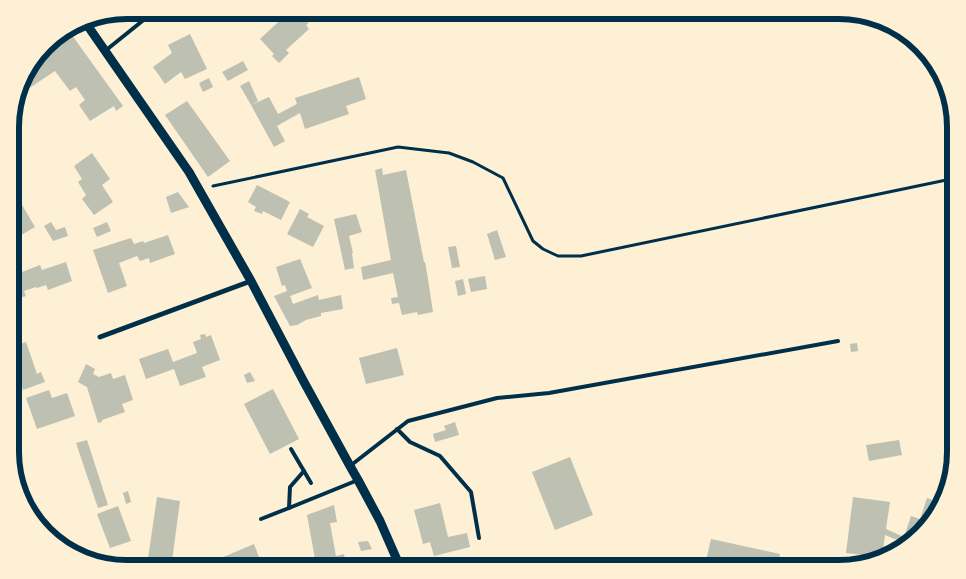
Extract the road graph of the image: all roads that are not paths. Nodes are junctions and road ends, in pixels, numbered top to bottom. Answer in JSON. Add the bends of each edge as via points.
{"nodes":[{"id":1,"x":145,"y":19,"type":"edge"},
{"id":2,"x":88,"y":26,"type":"edge"},
{"id":3,"x":105,"y":51,"type":"junction"},
{"id":4,"x":252,"y":281,"type":"junction"},
{"id":5,"x":100,"y":337,"type":"dead end"},
{"id":6,"x":838,"y":342,"type":"dead end"},
{"id":7,"x":398,"y":429,"type":"junction"},
{"id":8,"x":291,"y":449,"type":"dead end"},
{"id":9,"x":350,"y":466,"type":"junction"},
{"id":10,"x":304,"y":471,"type":"junction"},
{"id":11,"x":358,"y":480,"type":"junction"},
{"id":12,"x":311,"y":483,"type":"dead end"},
{"id":13,"x":289,"y":508,"type":"junction"},
{"id":14,"x":261,"y":519,"type":"dead end"},
{"id":15,"x":479,"y":538,"type":"dead end"},
{"id":16,"x":397,"y":560,"type":"edge"}],
"edges":[{"from":1,"to":3,"type":"lane"},
{"from":2,"to":3,"type":"street"},
{"from":3,"to":4,"type":"street","via":[[189,172]]},
{"from":4,"to":5,"type":"street"},
{"from":4,"to":9,"type":"street"},
{"from":6,"to":7,"type":"lane","via":[[549,393],[497,398],[408,421]]},
{"from":7,"to":9,"type":"lane"},
{"from":7,"to":15,"type":"lane","via":[[410,442],[440,456],[471,492]]},
{"from":8,"to":10,"type":"lane"},
{"from":9,"to":11,"type":"street"},
{"from":10,"to":12,"type":"lane"},
{"from":10,"to":13,"type":"lane","via":[[290,486]]},
{"from":11,"to":13,"type":"lane"},
{"from":11,"to":16,"type":"street"},
{"from":13,"to":14,"type":"lane"}]}
